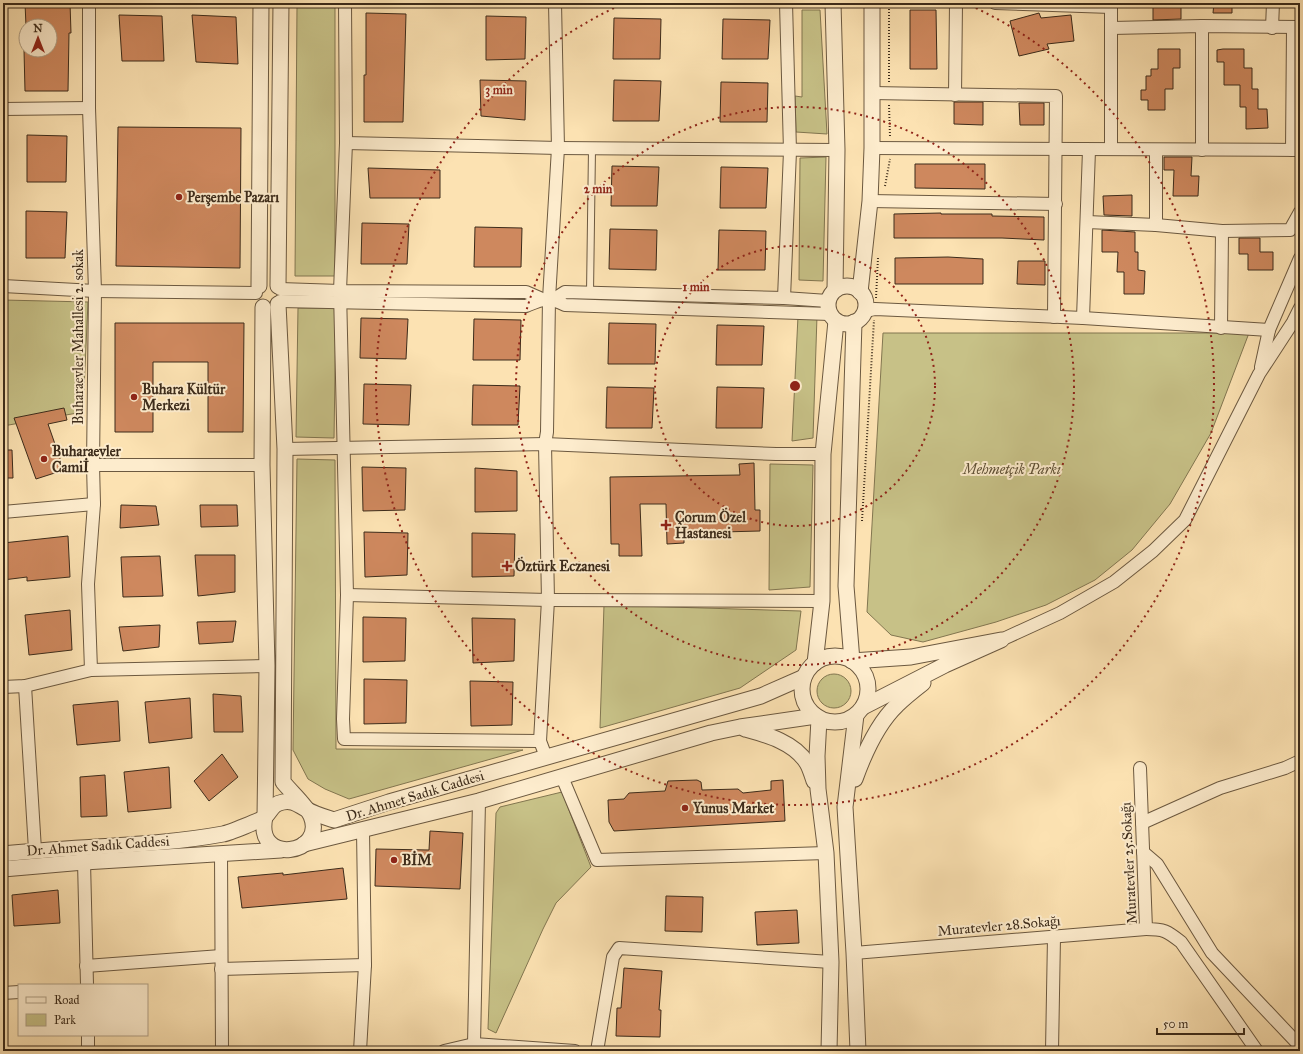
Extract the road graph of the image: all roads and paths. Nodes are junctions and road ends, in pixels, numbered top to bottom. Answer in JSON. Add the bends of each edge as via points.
{"nodes":[{"id":1,"x":89,"y":3,"type":"edge"},
{"id":2,"x":261,"y":3,"type":"edge"},
{"id":3,"x":281,"y":3,"type":"edge"},
{"id":4,"x":345,"y":3,"type":"edge"},
{"id":5,"x":555,"y":3,"type":"edge"},
{"id":6,"x":786,"y":3,"type":"edge"},
{"id":7,"x":833,"y":3,"type":"edge"},
{"id":8,"x":872,"y":3,"type":"edge"},
{"id":9,"x":956,"y":3,"type":"edge"},
{"id":10,"x":995,"y":3,"type":"edge"},
{"id":11,"x":1273,"y":3,"type":"edge"},
{"id":12,"x":1055,"y":4,"type":"edge"},
{"id":13,"x":1111,"y":5,"type":"edge"},
{"id":14,"x":1202,"y":26,"type":"junction"},
{"id":15,"x":1112,"y":28,"type":"junction"},
{"id":16,"x":1272,"y":28,"type":"junction"},
{"id":17,"x":1296,"y":28,"type":"edge"},
{"id":18,"x":872,"y":93,"type":"junction"},
{"id":19,"x":955,"y":95,"type":"junction"},
{"id":20,"x":89,"y":108,"type":"junction"},
{"id":21,"x":3,"y":109,"type":"edge"},
{"id":22,"x":346,"y":143,"type":"junction"},
{"id":23,"x":558,"y":148,"type":"junction"},
{"id":24,"x":872,"y":148,"type":"junction"},
{"id":25,"x":592,"y":149,"type":"junction"},
{"id":26,"x":837,"y":150,"type":"junction"},
{"id":27,"x":1055,"y":150,"type":"junction"},
{"id":28,"x":1089,"y":150,"type":"junction"},
{"id":29,"x":1111,"y":150,"type":"junction"},
{"id":30,"x":1156,"y":150,"type":"junction"},
{"id":31,"x":1202,"y":150,"type":"junction"},
{"id":32,"x":1296,"y":150,"type":"edge"},
{"id":33,"x":790,"y":151,"type":"junction"},
{"id":34,"x":870,"y":201,"type":"junction"},
{"id":35,"x":1056,"y":204,"type":"junction"},
{"id":36,"x":1300,"y":212,"type":"edge"},
{"id":37,"x":1087,"y":222,"type":"junction"},
{"id":38,"x":1156,"y":225,"type":"junction"},
{"id":39,"x":1222,"y":231,"type":"junction"},
{"id":40,"x":1300,"y":258,"type":"edge"},
{"id":41,"x":3,"y":286,"type":"edge"},
{"id":42,"x":258,"y":289,"type":"junction"},
{"id":43,"x":95,"y":291,"type":"junction"},
{"id":44,"x":860,"y":292,"type":"junction"},
{"id":45,"x":590,"y":293,"type":"junction"},
{"id":46,"x":279,"y":295,"type":"junction"},
{"id":47,"x":340,"y":296,"type":"junction"},
{"id":48,"x":784,"y":298,"type":"junction"},
{"id":49,"x":548,"y":299,"type":"junction"},
{"id":50,"x":832,"y":306,"type":"junction"},
{"id":51,"x":263,"y":307,"type":"junction"},
{"id":52,"x":1300,"y":308,"type":"edge"},
{"id":53,"x":865,"y":311,"type":"junction"},
{"id":54,"x":1054,"y":317,"type":"junction"},
{"id":55,"x":1083,"y":318,"type":"junction"},
{"id":56,"x":854,"y":322,"type":"junction"},
{"id":57,"x":1297,"y":324,"type":"edge"},
{"id":58,"x":1221,"y":328,"type":"junction"},
{"id":59,"x":1269,"y":330,"type":"junction"},
{"id":60,"x":1259,"y":374,"type":"junction"},
{"id":61,"x":545,"y":444,"type":"junction"},
{"id":62,"x":344,"y":448,"type":"junction"},
{"id":63,"x":285,"y":449,"type":"junction"},
{"id":64,"x":823,"y":454,"type":"junction"},
{"id":65,"x":93,"y":465,"type":"junction"},
{"id":66,"x":262,"y":465,"type":"junction"},
{"id":67,"x":94,"y":504,"type":"junction"},
{"id":68,"x":3,"y":512,"type":"edge"},
{"id":69,"x":347,"y":595,"type":"junction"},
{"id":70,"x":548,"y":600,"type":"junction"},
{"id":71,"x":822,"y":601,"type":"junction"},
{"id":72,"x":1001,"y":640,"type":"junction"},
{"id":73,"x":852,"y":661,"type":"junction"},
{"id":74,"x":815,"y":663,"type":"junction"},
{"id":75,"x":945,"y":665,"type":"junction"},
{"id":76,"x":267,"y":666,"type":"junction"},
{"id":77,"x":90,"y":670,"type":"junction"},
{"id":78,"x":804,"y":677,"type":"junction"},
{"id":79,"x":25,"y":686,"type":"junction"},
{"id":80,"x":3,"y":687,"type":"edge"},
{"id":81,"x":860,"y":711,"type":"junction"},
{"id":82,"x":818,"y":718,"type":"junction"},
{"id":83,"x":740,"y":727,"type":"junction"},
{"id":84,"x":540,"y":741,"type":"junction"},
{"id":85,"x":546,"y":757,"type":"junction"},
{"id":86,"x":1300,"y":762,"type":"edge"},
{"id":87,"x":1140,"y":768,"type":"dead end"},
{"id":88,"x":562,"y":777,"type":"junction"},
{"id":89,"x":818,"y":789,"type":"junction"},
{"id":90,"x":478,"y":801,"type":"junction"},
{"id":91,"x":845,"y":807,"type":"junction"},
{"id":92,"x":306,"y":809,"type":"junction"},
{"id":93,"x":265,"y":817,"type":"junction"},
{"id":94,"x":1142,"y":823,"type":"junction"},
{"id":95,"x":363,"y":831,"type":"junction"},
{"id":96,"x":304,"y":844,"type":"junction"},
{"id":97,"x":36,"y":850,"type":"junction"},
{"id":98,"x":282,"y":850,"type":"junction"},
{"id":99,"x":1143,"y":852,"type":"junction"},
{"id":100,"x":826,"y":853,"type":"junction"},
{"id":101,"x":3,"y":854,"type":"edge"},
{"id":102,"x":221,"y":854,"type":"junction"},
{"id":103,"x":84,"y":862,"type":"junction"},
{"id":104,"x":3,"y":869,"type":"edge"},
{"id":105,"x":1146,"y":929,"type":"junction"},
{"id":106,"x":1054,"y":937,"type":"junction"},
{"id":107,"x":854,"y":953,"type":"junction"},
{"id":108,"x":221,"y":956,"type":"junction"},
{"id":109,"x":831,"y":962,"type":"junction"},
{"id":110,"x":365,"y":965,"type":"junction"},
{"id":111,"x":86,"y":966,"type":"junction"},
{"id":112,"x":221,"y":969,"type":"junction"},
{"id":113,"x":87,"y":984,"type":"edge"},
{"id":114,"x":18,"y":992,"type":"edge"},
{"id":115,"x":3,"y":993,"type":"edge"},
{"id":116,"x":88,"y":1036,"type":"edge"},
{"id":117,"x":474,"y":1044,"type":"junction"},
{"id":118,"x":1300,"y":1046,"type":"edge"},
{"id":119,"x":88,"y":1051,"type":"edge"},
{"id":120,"x":222,"y":1051,"type":"edge"},
{"id":121,"x":360,"y":1051,"type":"edge"},
{"id":122,"x":444,"y":1051,"type":"edge"},
{"id":123,"x":575,"y":1051,"type":"edge"},
{"id":124,"x":597,"y":1051,"type":"edge"},
{"id":125,"x":829,"y":1051,"type":"edge"},
{"id":126,"x":858,"y":1051,"type":"edge"},
{"id":127,"x":1052,"y":1051,"type":"edge"},
{"id":128,"x":1257,"y":1051,"type":"edge"}],
"edges":[{"from":1,"to":20,"type":"street","name":"Buharaevler Mahallesi 2. sokak"},
{"from":2,"to":42,"type":"street"},
{"from":3,"to":46,"type":"street"},
{"from":4,"to":22,"type":"street"},
{"from":5,"to":23,"type":"street"},
{"from":6,"to":33,"type":"street"},
{"from":7,"to":26,"type":"street"},
{"from":8,"to":18,"type":"street"},
{"from":9,"to":19,"type":"street"},
{"from":10,"to":12,"type":"street"},
{"from":11,"to":16,"type":"street"},
{"from":12,"to":13,"type":"street"},
{"from":13,"to":15,"type":"street"},
{"from":14,"to":15,"type":"street"},
{"from":14,"to":16,"type":"street"},
{"from":14,"to":31,"type":"street"},
{"from":15,"to":29,"type":"street"},
{"from":16,"to":17,"type":"street"},
{"from":17,"to":32,"type":"street"},
{"from":18,"to":19,"type":"street"},
{"from":18,"to":24,"type":"street"},
{"from":19,"to":27,"type":"street","via":[[1056,96]]},
{"from":20,"to":21,"type":"street"},
{"from":20,"to":43,"type":"street","name":"Buharaevler Mahallesi 2. sokak"},
{"from":22,"to":23,"type":"street"},
{"from":22,"to":47,"type":"street"},
{"from":23,"to":25,"type":"street"},
{"from":23,"to":49,"type":"street"},
{"from":24,"to":27,"type":"street"},
{"from":24,"to":34,"type":"street"},
{"from":25,"to":33,"type":"street"},
{"from":25,"to":45,"type":"lane"},
{"from":26,"to":33,"type":"street"},
{"from":26,"to":50,"type":"street"},
{"from":27,"to":28,"type":"street"},
{"from":27,"to":35,"type":"street"},
{"from":28,"to":29,"type":"street"},
{"from":28,"to":37,"type":"street"},
{"from":29,"to":30,"type":"street"},
{"from":30,"to":31,"type":"street"},
{"from":30,"to":38,"type":"street"},
{"from":31,"to":32,"type":"street"},
{"from":33,"to":48,"type":"street"},
{"from":34,"to":35,"type":"street"},
{"from":34,"to":44,"type":"street"},
{"from":35,"to":54,"type":"street"},
{"from":36,"to":39,"type":"street","via":[[1290,230]]},
{"from":37,"to":38,"type":"street"},
{"from":37,"to":55,"type":"street"},
{"from":38,"to":39,"type":"street"},
{"from":39,"to":58,"type":"street"},
{"from":40,"to":59,"type":"street"},
{"from":41,"to":43,"type":"street"},
{"from":42,"to":43,"type":"street"},
{"from":42,"to":46,"type":"street","via":[[271,282]]},
{"from":42,"to":51,"type":"street","via":[[257,301]]},
{"from":43,"to":65,"type":"street","name":"Buharaevler Mahallesi 2. sokak"},
{"from":44,"to":50,"type":"street","via":[[848,286]]},
{"from":44,"to":53,"type":"street","via":[[865,301]]},
{"from":45,"to":48,"type":"street"},
{"from":45,"to":49,"type":"street","via":[[565,292]]},
{"from":46,"to":47,"type":"street"},
{"from":46,"to":51,"type":"street","via":[[271,308]]},
{"from":46,"to":63,"type":"street"},
{"from":47,"to":49,"type":"street","via":[[526,306]]},
{"from":47,"to":62,"type":"street"},
{"from":48,"to":50,"type":"street"},
{"from":49,"to":50,"type":"street","via":[[565,305]]},
{"from":49,"to":61,"type":"street"},
{"from":50,"to":56,"type":"street","via":[[845,324]]},
{"from":50,"to":64,"type":"street"},
{"from":51,"to":66,"type":"street"},
{"from":52,"to":57,"type":"street"},
{"from":53,"to":54,"type":"street"},
{"from":53,"to":56,"type":"street","via":[[861,318]]},
{"from":54,"to":55,"type":"street"},
{"from":55,"to":58,"type":"street"},
{"from":56,"to":73,"type":"street","via":[[846,586]]},
{"from":57,"to":60,"type":"street"},
{"from":58,"to":59,"type":"street"},
{"from":59,"to":60,"type":"street"},
{"from":60,"to":72,"type":"street","via":[[1184,520],[1153,551],[1114,582],[1060,614]]},
{"from":61,"to":62,"type":"street"},
{"from":61,"to":64,"type":"street"},
{"from":61,"to":70,"type":"street"},
{"from":62,"to":63,"type":"street"},
{"from":62,"to":69,"type":"street"},
{"from":63,"to":92,"type":"street","via":[[283,782]]},
{"from":64,"to":71,"type":"street"},
{"from":65,"to":66,"type":"street"},
{"from":65,"to":67,"type":"street","name":"Buharaevler Mahallesi 2. sokak"},
{"from":66,"to":76,"type":"street"},
{"from":67,"to":68,"type":"street"},
{"from":67,"to":77,"type":"street","name":"Buharaevler Mahallesi 2. sokak","via":[[88,584]]},
{"from":69,"to":70,"type":"street"},
{"from":69,"to":84,"type":"street","via":[[344,739]]},
{"from":70,"to":71,"type":"street"},
{"from":70,"to":84,"type":"street"},
{"from":71,"to":74,"type":"street"},
{"from":72,"to":73,"type":"street","via":[[911,658]]},
{"from":72,"to":75,"type":"street"},
{"from":73,"to":74,"type":"street","via":[[833,656]]},
{"from":73,"to":81,"type":"street","via":[[864,674],[867,682],[867,695]]},
{"from":74,"to":78,"type":"street"},
{"from":75,"to":81,"type":"street"},
{"from":75,"to":91,"type":"street","via":[[896,706],[880,727],[862,759]]},
{"from":76,"to":77,"type":"street"},
{"from":76,"to":93,"type":"street"},
{"from":77,"to":79,"type":"street"},
{"from":78,"to":82,"type":"street","via":[[802,694],[805,703]]},
{"from":78,"to":85,"type":"street","name":"Dr. Ahmet Sadık Caddesi","via":[[761,696]]},
{"from":79,"to":80,"type":"street"},
{"from":79,"to":97,"type":"street"},
{"from":81,"to":82,"type":"street","via":[[842,722],[827,722]]},
{"from":81,"to":91,"type":"street"},
{"from":82,"to":83,"type":"street"},
{"from":82,"to":89,"type":"street"},
{"from":83,"to":88,"type":"street","via":[[711,733]]},
{"from":83,"to":89,"type":"street","via":[[783,742],[797,752],[807,763]]},
{"from":84,"to":85,"type":"street"},
{"from":85,"to":92,"type":"street","name":"Dr. Ahmet Sadık Caddesi","via":[[334,820]]},
{"from":86,"to":94,"type":"street","via":[[1220,788]]},
{"from":87,"to":94,"type":"street","name":"Muratevler 25.Sokağı"},
{"from":88,"to":90,"type":"street"},
{"from":88,"to":100,"type":"street","via":[[597,860]]},
{"from":89,"to":100,"type":"street"},
{"from":90,"to":95,"type":"street"},
{"from":90,"to":117,"type":"street"},
{"from":91,"to":107,"type":"street"},
{"from":92,"to":93,"type":"street","name":"Dr. Ahmet Sadık Caddesi","via":[[300,804],[284,802],[276,804]]},
{"from":92,"to":96,"type":"street","via":[[310,815],[312,831]]},
{"from":93,"to":97,"type":"street","name":"Dr. Ahmet Sadık Caddesi","via":[[226,834],[182,841]]},
{"from":93,"to":98,"type":"street","via":[[263,825],[268,841]]},
{"from":94,"to":99,"type":"street","name":"Muratevler 25.Sokağı"},
{"from":95,"to":96,"type":"street"},
{"from":95,"to":110,"type":"street"},
{"from":96,"to":98,"type":"street","via":[[298,849]]},
{"from":97,"to":101,"type":"street","name":"Dr. Ahmet Sadık Caddesi"},
{"from":98,"to":102,"type":"street","name":"Dr. Ahmet Sadık Caddesi"},
{"from":99,"to":105,"type":"street","name":"Muratevler 25.Sokağı"},
{"from":99,"to":118,"type":"street","via":[[1157,864],[1212,953]]},
{"from":100,"to":109,"type":"street"},
{"from":102,"to":103,"type":"street","name":"Dr. Ahmet Sadık Caddesi"},
{"from":102,"to":108,"type":"street"},
{"from":103,"to":104,"type":"street","name":"Dr. Ahmet Sadık Caddesi"},
{"from":103,"to":111,"type":"street"},
{"from":105,"to":106,"type":"street","name":"Muratevler 28.Sokağı"},
{"from":105,"to":128,"type":"street","name":"Muratevler 25.Sokağı","via":[[1168,931],[1181,942]]},
{"from":106,"to":107,"type":"street","name":"Muratevler 28.Sokağı"},
{"from":106,"to":127,"type":"street"},
{"from":107,"to":126,"type":"street"},
{"from":108,"to":111,"type":"street"},
{"from":108,"to":112,"type":"street"},
{"from":109,"to":124,"type":"street","via":[[619,948],[613,957]]},
{"from":109,"to":125,"type":"street"},
{"from":110,"to":112,"type":"street"},
{"from":110,"to":121,"type":"street"},
{"from":111,"to":113,"type":"street"},
{"from":112,"to":120,"type":"street"},
{"from":114,"to":115,"type":"street"},
{"from":116,"to":119,"type":"street"},
{"from":117,"to":122,"type":"street"},
{"from":117,"to":123,"type":"street"}]}
